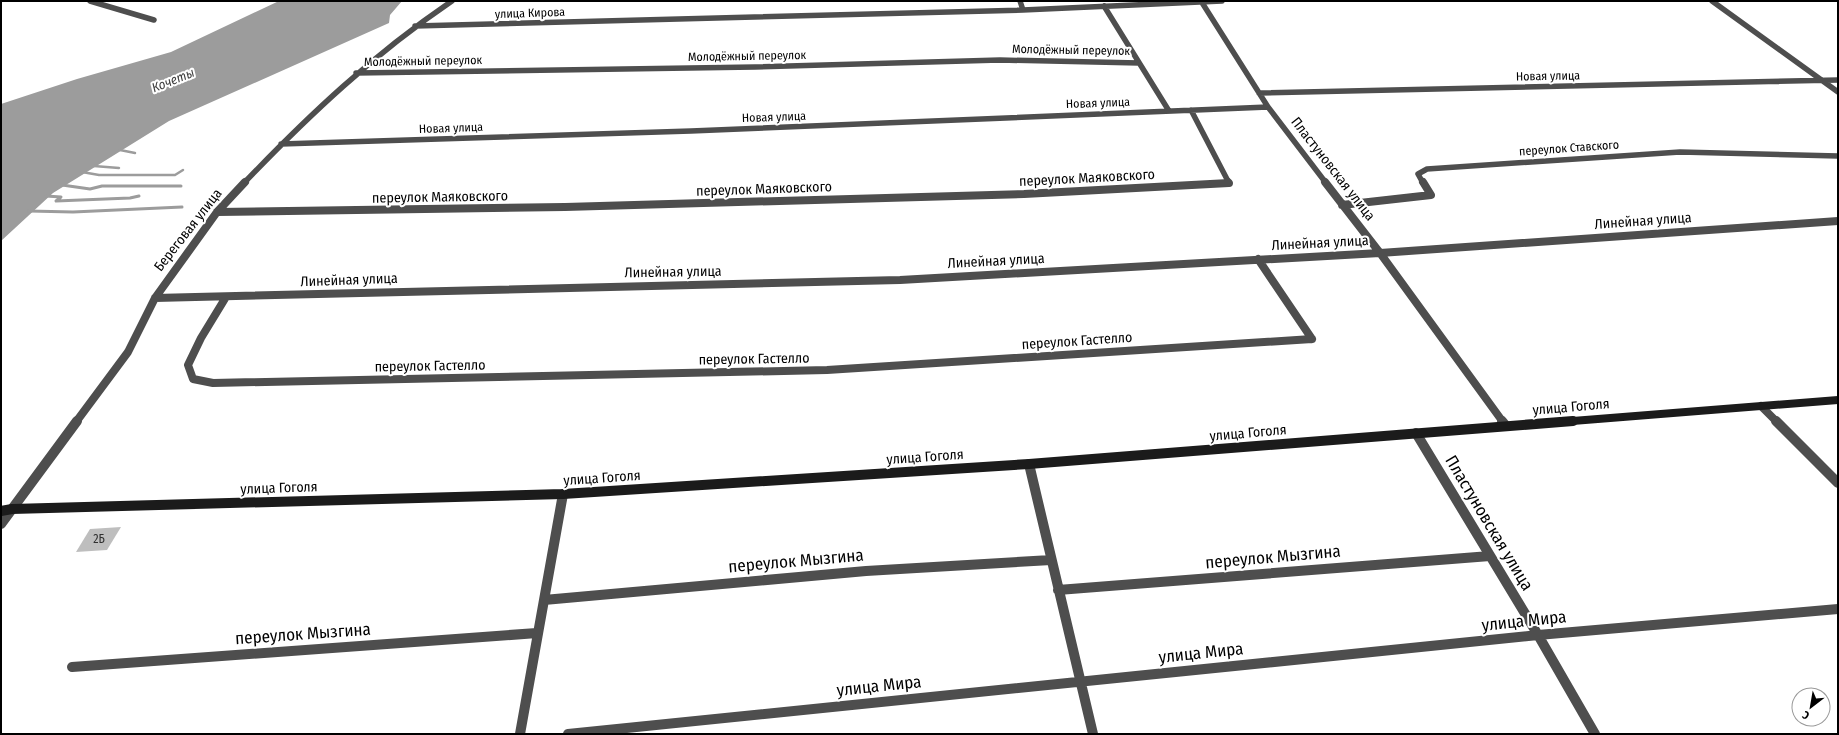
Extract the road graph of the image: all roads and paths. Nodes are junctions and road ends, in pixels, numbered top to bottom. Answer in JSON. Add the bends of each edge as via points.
{"nodes":[{"id":1,"x":90,"y":1,"type":"edge"},
{"id":2,"x":452,"y":1,"type":"edge"},
{"id":3,"x":1020,"y":1,"type":"edge"},
{"id":4,"x":1201,"y":1,"type":"edge"},
{"id":5,"x":1222,"y":1,"type":"edge"},
{"id":6,"x":1712,"y":1,"type":"edge"},
{"id":7,"x":1104,"y":6,"type":"junction"},
{"id":8,"x":1023,"y":10,"type":"junction"},
{"id":9,"x":154,"y":20,"type":"dead end"},
{"id":10,"x":415,"y":26,"type":"junction"},
{"id":11,"x":1139,"y":63,"type":"junction"},
{"id":12,"x":356,"y":73,"type":"junction"},
{"id":13,"x":1838,"y":80,"type":"edge"},
{"id":14,"x":1823,"y":81,"type":"junction"},
{"id":15,"x":1838,"y":92,"type":"edge"},
{"id":16,"x":1259,"y":93,"type":"junction"},
{"id":17,"x":1268,"y":107,"type":"junction"},
{"id":18,"x":1191,"y":110,"type":"junction"},
{"id":19,"x":1169,"y":111,"type":"junction"},
{"id":20,"x":281,"y":144,"type":"junction"},
{"id":21,"x":1838,"y":156,"type":"edge"},
{"id":22,"x":1342,"y":205,"type":"junction"},
{"id":23,"x":217,"y":212,"type":"junction"},
{"id":24,"x":1838,"y":221,"type":"edge"},
{"id":25,"x":1380,"y":253,"type":"junction"},
{"id":26,"x":1258,"y":259,"type":"junction"},
{"id":27,"x":226,"y":297,"type":"junction"},
{"id":28,"x":155,"y":298,"type":"junction"},
{"id":29,"x":1838,"y":400,"type":"edge"},
{"id":30,"x":1761,"y":406,"type":"junction"},
{"id":31,"x":1506,"y":426,"type":"junction"},
{"id":32,"x":1416,"y":433,"type":"junction"},
{"id":33,"x":1029,"y":464,"type":"junction"},
{"id":34,"x":1838,"y":483,"type":"edge"},
{"id":35,"x":563,"y":494,"type":"junction"},
{"id":36,"x":12,"y":509,"type":"junction"},
{"id":37,"x":1,"y":511,"type":"edge"},
{"id":38,"x":1,"y":524,"type":"edge"},
{"id":39,"x":1490,"y":556,"type":"junction"},
{"id":40,"x":1051,"y":560,"type":"junction"},
{"id":41,"x":1058,"y":590,"type":"junction"},
{"id":42,"x":544,"y":600,"type":"junction"},
{"id":43,"x":1838,"y":609,"type":"edge"},
{"id":44,"x":537,"y":632,"type":"junction"},
{"id":45,"x":1538,"y":635,"type":"junction"},
{"id":46,"x":72,"y":667,"type":"dead end"},
{"id":47,"x":1079,"y":682,"type":"junction"},
{"id":48,"x":520,"y":734,"type":"edge"},
{"id":49,"x":568,"y":734,"type":"edge"},
{"id":50,"x":1093,"y":734,"type":"edge"},
{"id":51,"x":1595,"y":734,"type":"edge"}],
"edges":[{"from":1,"to":9,"type":"street"},
{"from":2,"to":10,"type":"street","name":"Береговая улица"},
{"from":3,"to":8,"type":"street"},
{"from":4,"to":5,"type":"street","name":"улица Кирова"},
{"from":4,"to":7,"type":"street","name":"улица Кирова"},
{"from":4,"to":16,"type":"street","name":"Пластуновская улица"},
{"from":6,"to":14,"type":"street"},
{"from":7,"to":8,"type":"street","name":"улица Кирова"},
{"from":7,"to":11,"type":"street"},
{"from":8,"to":10,"type":"street","name":"улица Кирова"},
{"from":10,"to":12,"type":"street","name":"Береговая улица"},
{"from":11,"to":12,"type":"street","name":"Молодёжный переулок","via":[[1000,60],[755,67]]},
{"from":11,"to":19,"type":"street"},
{"from":12,"to":20,"type":"street","name":"Береговая улица"},
{"from":13,"to":14,"type":"street","name":"Новая улица"},
{"from":14,"to":15,"type":"street"},
{"from":14,"to":16,"type":"street","name":"Новая улица"},
{"from":16,"to":17,"type":"street","name":"Пластуновская улица"},
{"from":17,"to":18,"type":"street","name":"Новая улица"},
{"from":17,"to":22,"type":"street","name":"Пластуновская улица"},
{"from":18,"to":19,"type":"street","name":"Новая улица"},
{"from":18,"to":23,"type":"street","name":"переулок Маяковского","via":[[1229,183],[1024,194],[565,207]]},
{"from":19,"to":20,"type":"street","name":"Новая улица","via":[[691,131]]},
{"from":20,"to":23,"type":"street","name":"Береговая улица"},
{"from":21,"to":22,"type":"street","name":"переулок Ставского","via":[[1680,152],[1426,169],[1418,174],[1431,195]]},
{"from":22,"to":25,"type":"street","name":"Пластуновская улица"},
{"from":23,"to":28,"type":"street","name":"Береговая улица"},
{"from":24,"to":25,"type":"street","name":"Линейная улица"},
{"from":25,"to":26,"type":"street","name":"Линейная улица"},
{"from":25,"to":31,"type":"street","name":"Пластуновская улица"},
{"from":26,"to":27,"type":"street","name":"Линейная улица","via":[[900,280]]},
{"from":26,"to":27,"type":"street","name":"переулок Гастелло","via":[[1312,339],[827,370],[213,383],[193,379],[188,365]]},
{"from":27,"to":28,"type":"street","name":"Линейная улица"},
{"from":28,"to":36,"type":"street","name":"Береговая улица","via":[[128,352]]},
{"from":29,"to":30,"type":"street","name":"улица Гоголя"},
{"from":30,"to":31,"type":"street","name":"улица Гоголя"},
{"from":30,"to":34,"type":"street"},
{"from":31,"to":32,"type":"street","name":"улица Гоголя"},
{"from":32,"to":33,"type":"street","name":"улица Гоголя"},
{"from":32,"to":39,"type":"street","name":"Пластуновская улица"},
{"from":33,"to":35,"type":"street","name":"улица Гоголя"},
{"from":33,"to":40,"type":"street"},
{"from":35,"to":36,"type":"street","name":"улица Гоголя"},
{"from":35,"to":42,"type":"street"},
{"from":36,"to":37,"type":"street","name":"улица Гоголя"},
{"from":36,"to":38,"type":"street","name":"Береговая улица"},
{"from":39,"to":41,"type":"street","name":"переулок Мызгина"},
{"from":39,"to":45,"type":"street","name":"Пластуновская улица"},
{"from":40,"to":41,"type":"street"},
{"from":40,"to":42,"type":"street","name":"переулок Мызгина","via":[[866,571]]},
{"from":41,"to":47,"type":"street"},
{"from":42,"to":44,"type":"street"},
{"from":43,"to":45,"type":"street","name":"улица Мира"},
{"from":44,"to":46,"type":"street","name":"переулок Мызгина"},
{"from":44,"to":48,"type":"street"},
{"from":45,"to":47,"type":"street","name":"улица Мира"},
{"from":45,"to":51,"type":"street","name":"Пластуновская улица"},
{"from":47,"to":49,"type":"street","name":"улица Мира"},
{"from":47,"to":50,"type":"street"}]}
